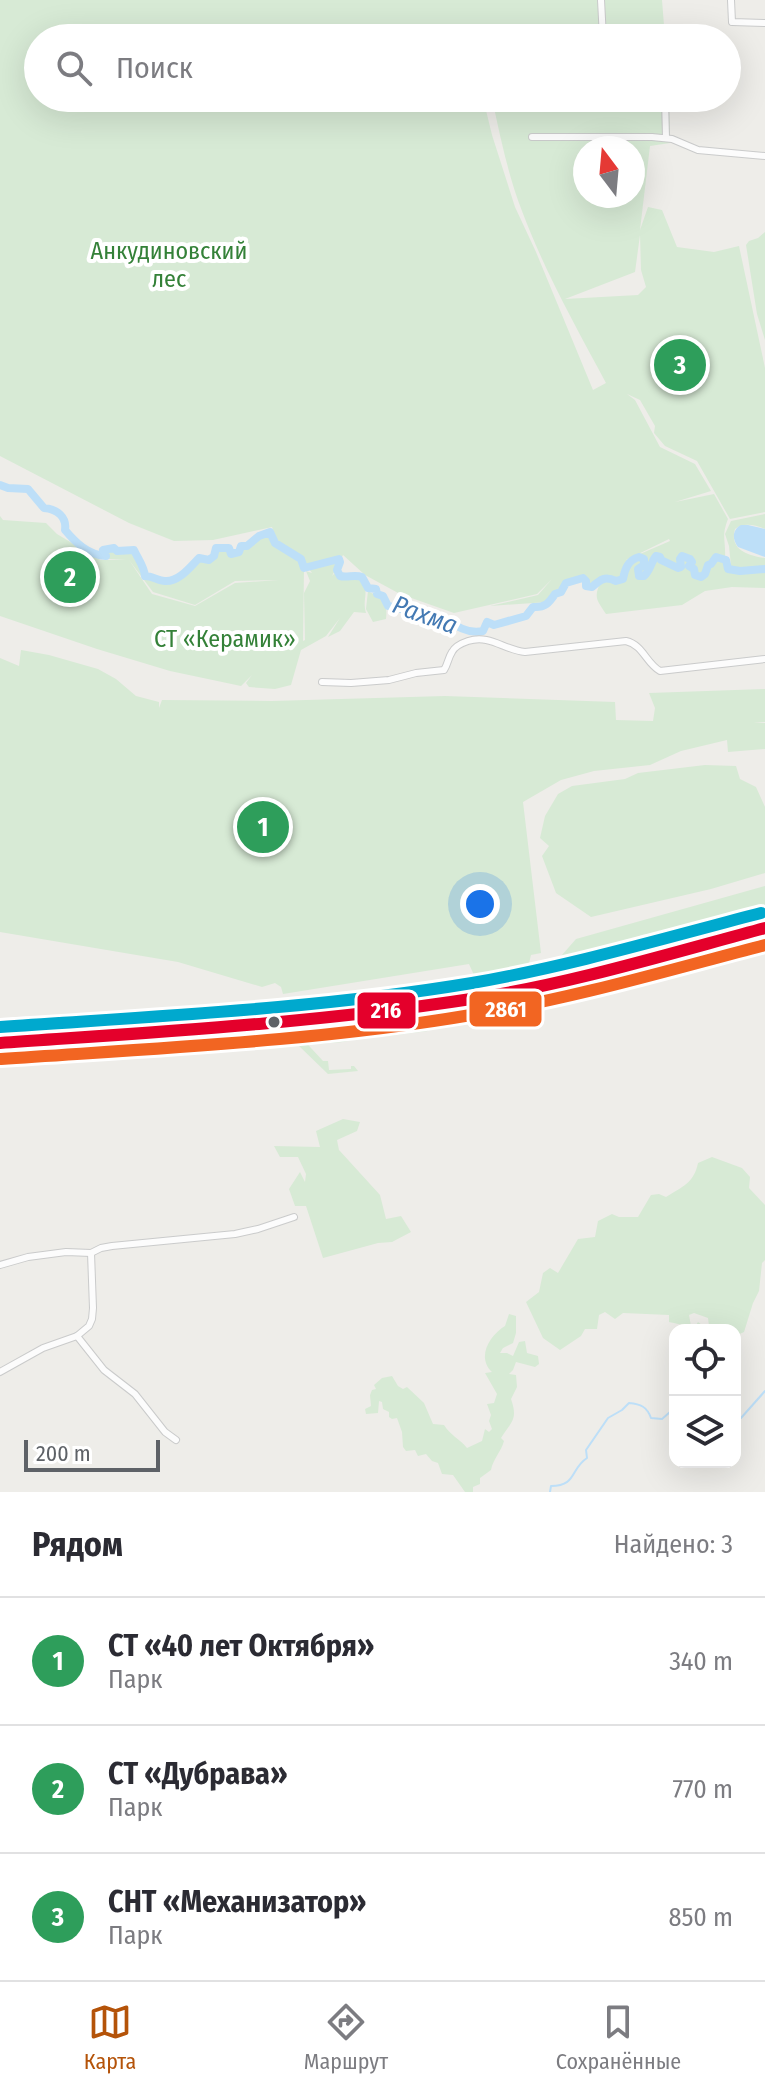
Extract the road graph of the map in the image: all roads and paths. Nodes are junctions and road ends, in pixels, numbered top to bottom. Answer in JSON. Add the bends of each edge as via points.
{"nodes":[{"id":1,"x":601,"y":0,"type":"edge"},
{"id":2,"x":731,"y":0,"type":"edge"},
{"id":3,"x":765,"y":23,"type":"edge"},
{"id":4,"x":602,"y":24,"type":"edge"},
{"id":5,"x":665,"y":112,"type":"edge"},
{"id":6,"x":532,"y":137,"type":"dead end"},
{"id":7,"x":666,"y":138,"type":"junction"},
{"id":8,"x":765,"y":156,"type":"edge"},
{"id":9,"x":765,"y":659,"type":"edge"},
{"id":10,"x":322,"y":682,"type":"dead end"},
{"id":11,"x":765,"y":928,"type":"edge"},
{"id":12,"x":765,"y":939,"type":"edge"},
{"id":13,"x":248,"y":1029,"type":"junction"},
{"id":14,"x":0,"y":1045,"type":"edge"},
{"id":15,"x":294,"y":1217,"type":"dead end"},
{"id":16,"x":91,"y":1253,"type":"junction"},
{"id":17,"x":0,"y":1265,"type":"edge"},
{"id":18,"x":77,"y":1336,"type":"junction"},
{"id":19,"x":0,"y":1372,"type":"edge"},
{"id":20,"x":176,"y":1440,"type":"dead end"}],
"edges":[{"from":1,"to":4,"type":"street"},
{"from":2,"to":3,"type":"street","via":[[732,22]]},
{"from":5,"to":7,"type":"street"},
{"from":6,"to":7,"type":"street"},
{"from":7,"to":8,"type":"street","via":[[698,150]]},
{"from":9,"to":10,"type":"street","via":[[660,671],[637,645],[626,641],[525,652],[482,639],[459,645],[444,670],[389,680]]},
{"from":11,"to":13,"type":"main road","via":[[559,983]]},
{"from":12,"to":13,"type":"main road","via":[[574,989],[376,1020]]},
{"from":13,"to":14,"type":"main road"},
{"from":15,"to":16,"type":"street","via":[[235,1234],[129,1243]]},
{"from":16,"to":17,"type":"street","via":[[28,1257]]},
{"from":16,"to":18,"type":"street","via":[[92,1319]]},
{"from":18,"to":19,"type":"street"},
{"from":18,"to":20,"type":"street"}]}
